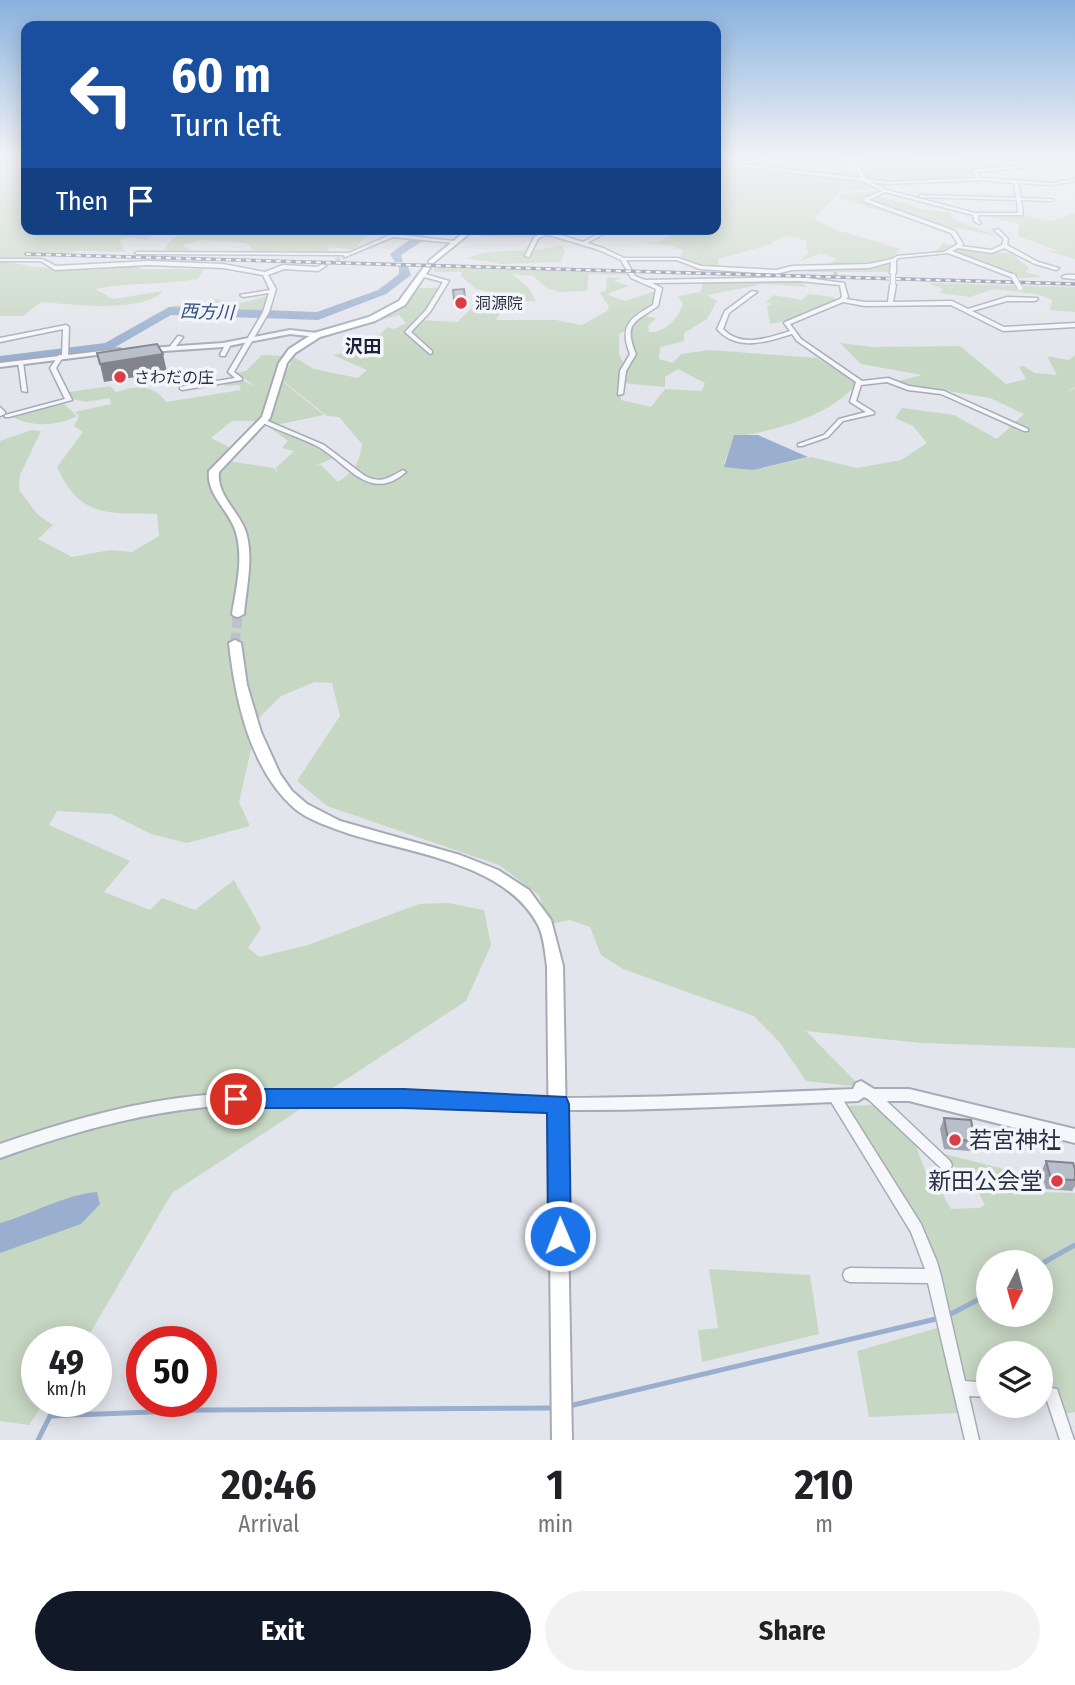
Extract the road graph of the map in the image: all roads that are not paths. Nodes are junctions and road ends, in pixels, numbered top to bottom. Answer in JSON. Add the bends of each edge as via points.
{"nodes":[{"id":1,"x":929,"y":223,"type":"edge"},
{"id":2,"x":996,"y":230,"type":"dead end"},
{"id":3,"x":463,"y":235,"type":"edge"},
{"id":4,"x":542,"y":235,"type":"edge"},
{"id":5,"x":555,"y":235,"type":"edge"},
{"id":6,"x":599,"y":235,"type":"edge"},
{"id":7,"x":453,"y":242,"type":"junction"},
{"id":8,"x":583,"y":243,"type":"junction"},
{"id":9,"x":1004,"y":246,"type":"junction"},
{"id":10,"x":960,"y":247,"type":"junction"},
{"id":11,"x":950,"y":251,"type":"junction"},
{"id":12,"x":136,"y":253,"type":"dead end"},
{"id":13,"x":527,"y":256,"type":"dead end"},
{"id":14,"x":153,"y":258,"type":"junction"},
{"id":15,"x":623,"y":259,"type":"junction"},
{"id":16,"x":0,"y":260,"type":"edge"},
{"id":17,"x":894,"y":260,"type":"junction"},
{"id":18,"x":323,"y":266,"type":"tunnel mouth"},
{"id":19,"x":426,"y":268,"type":"junction"},
{"id":20,"x":1056,"y":268,"type":"dead end"},
{"id":21,"x":265,"y":274,"type":"junction"},
{"id":22,"x":1065,"y":277,"type":"dead end"},
{"id":23,"x":1075,"y":278,"type":"edge"},
{"id":24,"x":643,"y":282,"type":"junction"},
{"id":25,"x":272,"y":291,"type":"junction"},
{"id":26,"x":754,"y":292,"type":"dead end"},
{"id":27,"x":243,"y":295,"type":"dead end"},
{"id":28,"x":1021,"y":299,"type":"junction"},
{"id":29,"x":1035,"y":299,"type":"dead end"},
{"id":30,"x":842,"y":300,"type":"junction"},
{"id":31,"x":890,"y":304,"type":"junction"},
{"id":32,"x":971,"y":310,"type":"junction"},
{"id":33,"x":1075,"y":325,"type":"edge"},
{"id":34,"x":792,"y":332,"type":"junction"},
{"id":35,"x":317,"y":335,"type":"junction"},
{"id":36,"x":180,"y":337,"type":"dead end"},
{"id":37,"x":0,"y":340,"type":"edge"},
{"id":38,"x":249,"y":340,"type":"junction"},
{"id":39,"x":228,"y":344,"type":"junction"},
{"id":40,"x":171,"y":349,"type":"junction"},
{"id":41,"x":143,"y":350,"type":"edge"},
{"id":42,"x":130,"y":351,"type":"edge"},
{"id":43,"x":430,"y":352,"type":"dead end"},
{"id":44,"x":64,"y":353,"type":"junction"},
{"id":45,"x":223,"y":355,"type":"dead end"},
{"id":46,"x":20,"y":362,"type":"junction"},
{"id":47,"x":0,"y":365,"type":"edge"},
{"id":48,"x":859,"y":383,"type":"junction"},
{"id":49,"x":182,"y":388,"type":"dead end"},
{"id":50,"x":25,"y":391,"type":"dead end"},
{"id":51,"x":620,"y":394,"type":"dead end"},
{"id":52,"x":2,"y":413,"type":"edge"},
{"id":53,"x":263,"y":421,"type":"junction"},
{"id":54,"x":1026,"y":430,"type":"dead end"},
{"id":55,"x":800,"y":445,"type":"dead end"},
{"id":56,"x":403,"y":472,"type":"dead end"},
{"id":57,"x":238,"y":614,"type":"tunnel mouth"},
{"id":58,"x":235,"y":643,"type":"tunnel mouth"},
{"id":59,"x":872,"y":1095,"type":"junction"},
{"id":60,"x":834,"y":1096,"type":"junction"},
{"id":61,"x":558,"y":1104,"type":"junction"},
{"id":62,"x":1075,"y":1136,"type":"edge"},
{"id":63,"x":0,"y":1152,"type":"edge"},
{"id":64,"x":946,"y":1165,"type":"dead end"},
{"id":65,"x":850,"y":1275,"type":"dead end"},
{"id":66,"x":933,"y":1276,"type":"junction"},
{"id":67,"x":960,"y":1388,"type":"junction"},
{"id":68,"x":976,"y":1389,"type":"edge"},
{"id":69,"x":1053,"y":1397,"type":"edge"},
{"id":70,"x":562,"y":1433,"type":"edge"},
{"id":71,"x":972,"y":1440,"type":"edge"},
{"id":72,"x":1067,"y":1440,"type":"edge"}],
"edges":[{"from":1,"to":10,"type":"street","via":[[953,232]]},
{"from":2,"to":9,"type":"street","via":[[1005,236]]},
{"from":3,"to":7,"type":"main road"},
{"from":4,"to":13,"type":"street"},
{"from":5,"to":8,"type":"street"},
{"from":6,"to":8,"type":"street"},
{"from":7,"to":14,"type":"street","via":[[387,236],[346,256]]},
{"from":7,"to":19,"type":"main road"},
{"from":8,"to":15,"type":"street"},
{"from":9,"to":10,"type":"street","via":[[992,252]]},
{"from":9,"to":20,"type":"street","via":[[1044,268]]},
{"from":10,"to":11,"type":"street"},
{"from":11,"to":17,"type":"street"},
{"from":11,"to":28,"type":"street","bridge":true,"via":[[1013,276]]},
{"from":12,"to":14,"type":"street"},
{"from":14,"to":16,"type":"street","via":[[55,268],[42,260]]},
{"from":14,"to":21,"type":"street"},
{"from":15,"to":17,"type":"street","via":[[678,259],[700,267],[776,271],[835,270]]},
{"from":15,"to":24,"type":"street","via":[[633,277]]},
{"from":17,"to":31,"type":"street","bridge":true},
{"from":18,"to":21,"type":"street","via":[[283,267]]},
{"from":19,"to":35,"type":"main road","via":[[410,296],[396,307]]},
{"from":19,"to":43,"type":"street","via":[[446,281],[408,332]]},
{"from":21,"to":25,"type":"street"},
{"from":22,"to":23,"type":"street"},
{"from":24,"to":30,"type":"street","via":[[837,280],[845,288]]},
{"from":24,"to":51,"type":"street","via":[[659,288],[655,306],[633,320],[626,334],[633,354],[623,371]]},
{"from":25,"to":27,"type":"street"},
{"from":25,"to":38,"type":"street"},
{"from":26,"to":34,"type":"street","via":[[727,312],[720,328],[723,334],[741,342]]},
{"from":28,"to":29,"type":"street"},
{"from":28,"to":32,"type":"street"},
{"from":30,"to":31,"type":"street"},
{"from":30,"to":34,"type":"street","via":[[791,320]]},
{"from":31,"to":32,"type":"street","via":[[943,302]]},
{"from":32,"to":33,"type":"street","via":[[1003,329]]},
{"from":34,"to":48,"type":"street"},
{"from":35,"to":38,"type":"street","via":[[290,332]]},
{"from":35,"to":53,"type":"main road","via":[[299,345],[283,363]]},
{"from":36,"to":40,"type":"street"},
{"from":37,"to":44,"type":"street","via":[[66,327]]},
{"from":38,"to":39,"type":"street"},
{"from":38,"to":49,"type":"street","via":[[231,372],[240,379]]},
{"from":39,"to":40,"type":"street"},
{"from":39,"to":45,"type":"street"},
{"from":40,"to":41,"type":"street"},
{"from":42,"to":44,"type":"street"},
{"from":44,"to":46,"type":"street"},
{"from":44,"to":52,"type":"street","via":[[53,368],[69,400]]},
{"from":46,"to":47,"type":"street"},
{"from":46,"to":50,"type":"street"},
{"from":48,"to":54,"type":"street","via":[[888,380],[942,392]]},
{"from":48,"to":55,"type":"street","via":[[853,402],[872,413],[841,420],[827,436]]},
{"from":53,"to":56,"type":"street","via":[[329,451],[361,478],[383,482]]},
{"from":53,"to":57,"type":"main road","via":[[223,459],[212,479],[245,542]]},
{"from":58,"to":61,"type":"main road","via":[[236,664],[259,739],[278,785],[290,797],[303,808],[339,823],[499,875],[525,896],[545,923],[554,953]]},
{"from":59,"to":60,"type":"street","via":[[861,1087],[858,1095]]},
{"from":59,"to":62,"type":"street","via":[[909,1095]]},
{"from":59,"to":64,"type":"street"},
{"from":60,"to":61,"type":"street"},
{"from":60,"to":66,"type":"street","via":[[916,1228]]},
{"from":61,"to":63,"type":"street","via":[[236,1099],[99,1120]]},
{"from":61,"to":70,"type":"main road"},
{"from":65,"to":66,"type":"street"},
{"from":66,"to":67,"type":"street"},
{"from":67,"to":68,"type":"street"},
{"from":67,"to":71,"type":"street"},
{"from":69,"to":72,"type":"street"}]}
